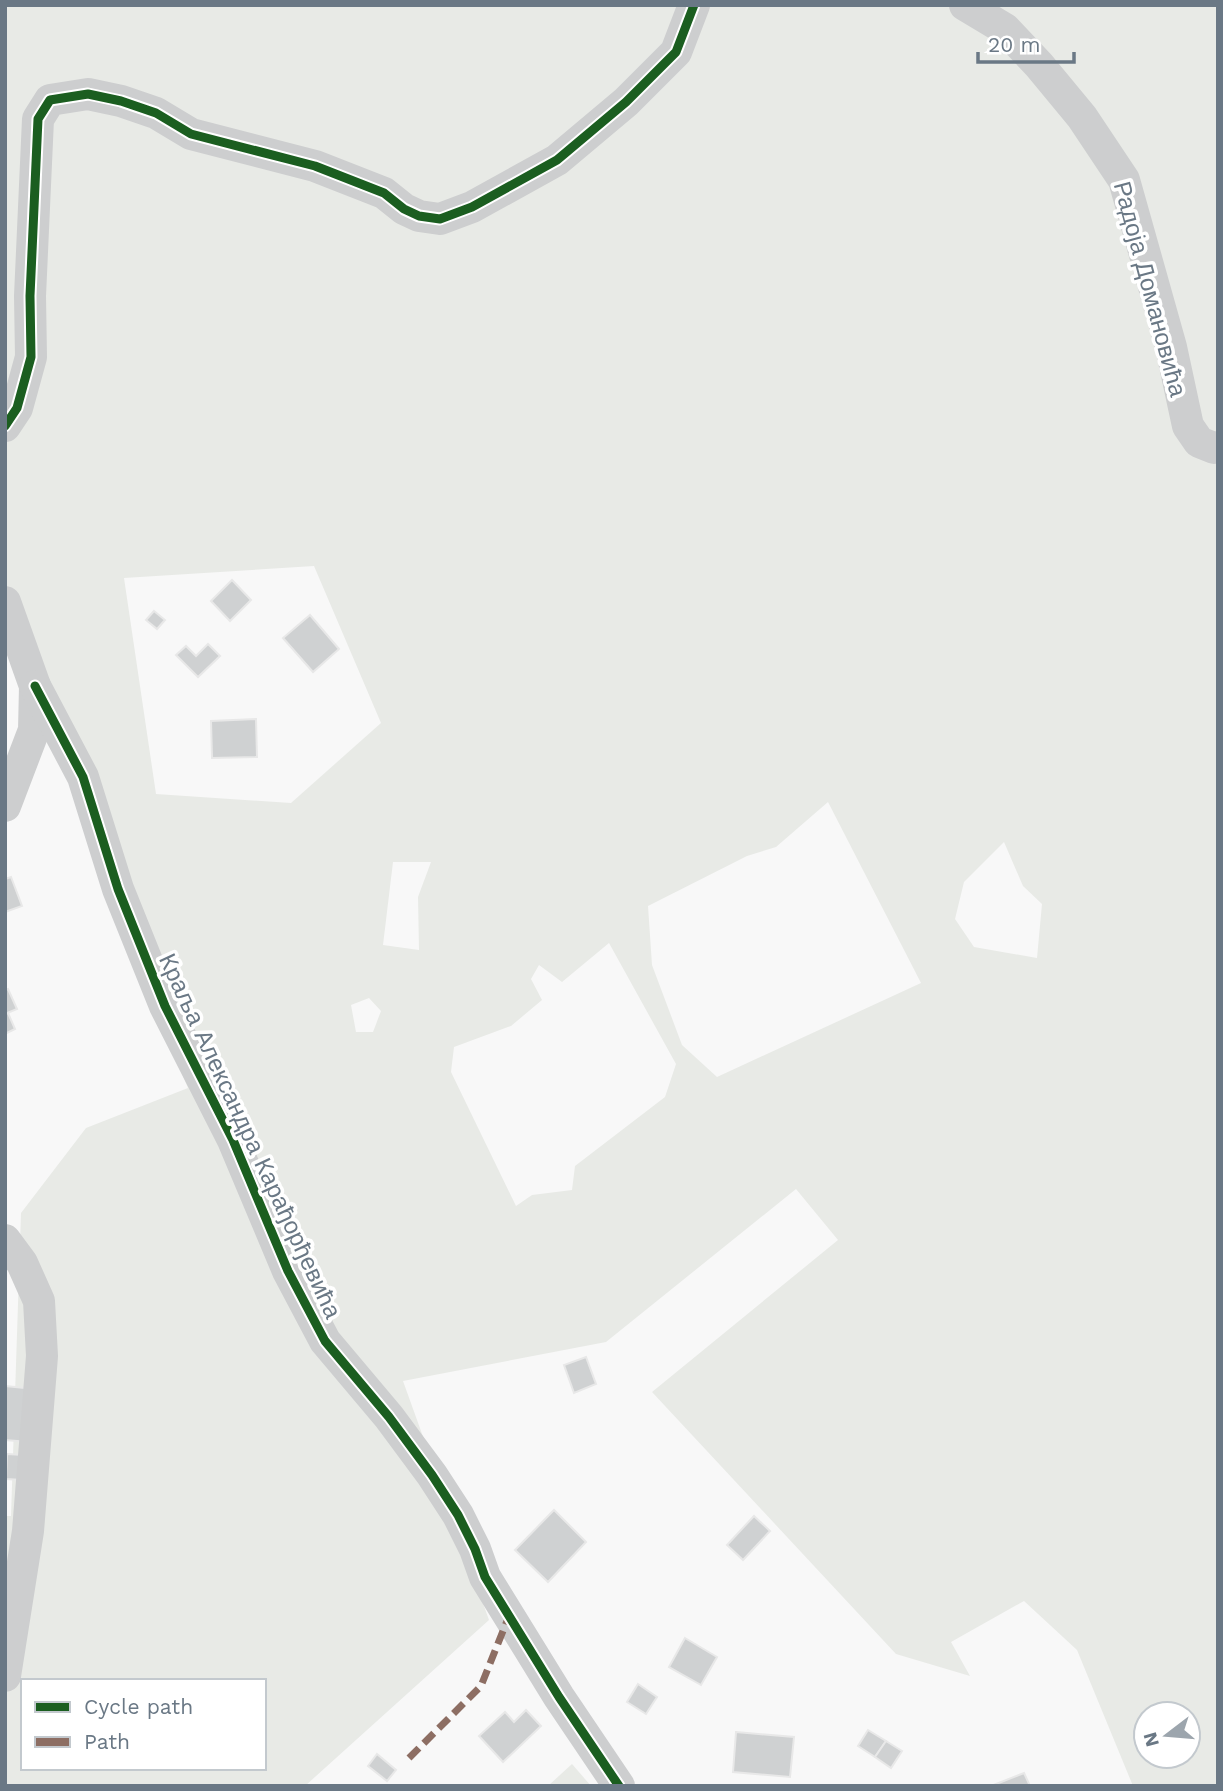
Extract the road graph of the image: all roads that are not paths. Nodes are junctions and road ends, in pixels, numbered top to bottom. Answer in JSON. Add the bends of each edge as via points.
{"nodes":[{"id":1,"x":694,"y":5,"type":"edge"},
{"id":2,"x":965,"y":5,"type":"edge"},
{"id":3,"x":5,"y":426,"type":"edge"},
{"id":4,"x":1218,"y":447,"type":"edge"},
{"id":5,"x":5,"y":602,"type":"edge"},
{"id":6,"x":35,"y":686,"type":"junction"},
{"id":7,"x":5,"y":806,"type":"edge"},
{"id":8,"x":5,"y":1240,"type":"edge"},
{"id":9,"x":5,"y":1676,"type":"edge"},
{"id":10,"x":619,"y":1786,"type":"edge"}],
"edges":[{"from":1,"to":3,"type":"street","via":[[677,52],[626,102],[556,160],[472,207],[440,219],[419,216],[384,193],[315,166],[191,134],[156,113],[121,101],[88,94],[50,100],[38,119],[31,357],[17,408]]},
{"from":2,"to":4,"type":"street","name":"Радоја Домановића","via":[[1005,29],[1039,65],[1082,117],[1124,180],[1171,346],[1188,426],[1199,442]]},
{"from":5,"to":6,"type":"street"},
{"from":6,"to":7,"type":"street","via":[[34,730]]},
{"from":6,"to":10,"type":"street","name":"Краља Александра Карађорђевића","via":[[83,777],[118,888],[165,1006],[233,1140],[294,1283],[325,1341],[389,1417],[458,1515],[485,1577]]},
{"from":8,"to":9,"type":"street","via":[[22,1263],[39,1301],[42,1356],[28,1531]]}]}
